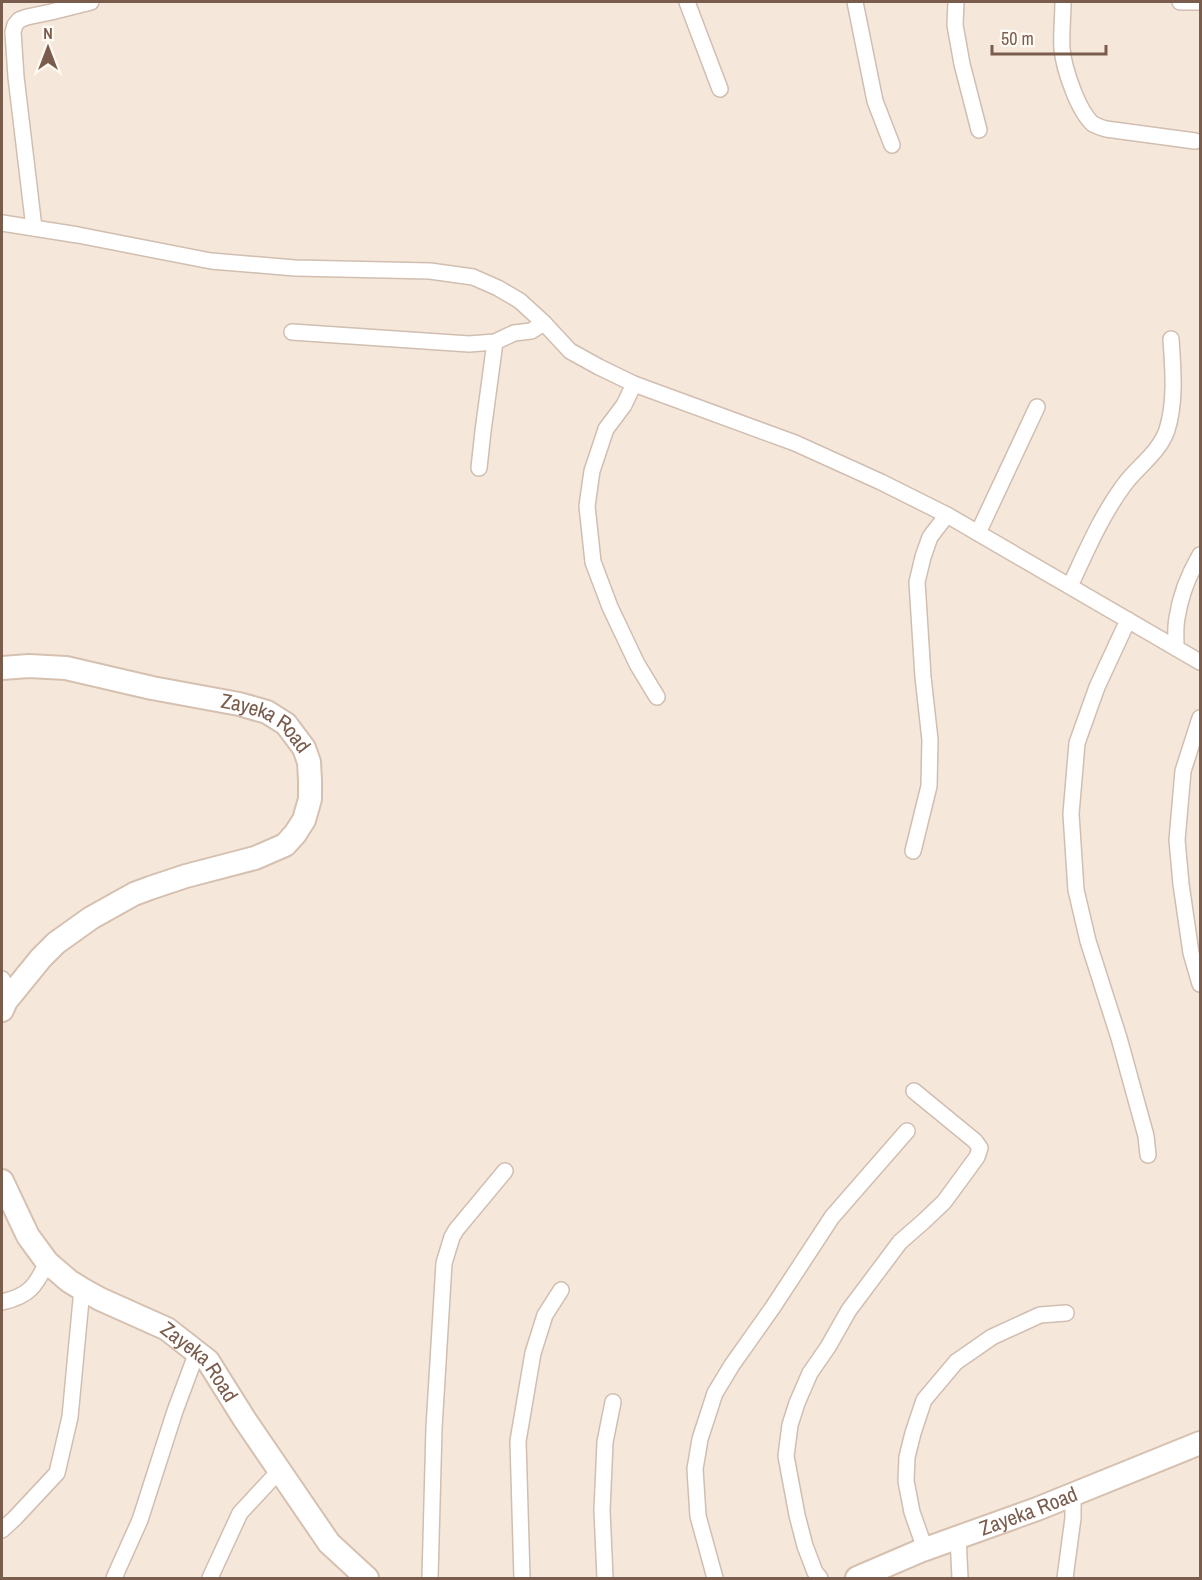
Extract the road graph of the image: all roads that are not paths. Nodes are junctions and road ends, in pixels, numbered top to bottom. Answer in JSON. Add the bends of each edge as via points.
{"nodes":[{"id":1,"x":91,"y":2,"type":"edge"},
{"id":2,"x":687,"y":2,"type":"edge"},
{"id":3,"x":855,"y":2,"type":"edge"},
{"id":4,"x":956,"y":2,"type":"edge"},
{"id":5,"x":1063,"y":2,"type":"edge"},
{"id":6,"x":1180,"y":2,"type":"edge"},
{"id":7,"x":1200,"y":2,"type":"edge"},
{"id":8,"x":720,"y":89,"type":"dead end"},
{"id":9,"x":979,"y":130,"type":"dead end"},
{"id":10,"x":1195,"y":141,"type":"dead end"},
{"id":11,"x":892,"y":145,"type":"dead end"},
{"id":12,"x":2,"y":223,"type":"edge"},
{"id":13,"x":34,"y":228,"type":"junction"},
{"id":14,"x":544,"y":323,"type":"junction"},
{"id":15,"x":292,"y":332,"type":"dead end"},
{"id":16,"x":1171,"y":339,"type":"dead end"},
{"id":17,"x":495,"y":342,"type":"junction"},
{"id":18,"x":634,"y":384,"type":"junction"},
{"id":19,"x":1037,"y":407,"type":"dead end"},
{"id":20,"x":480,"y":468,"type":"dead end"},
{"id":21,"x":947,"y":515,"type":"junction"},
{"id":22,"x":978,"y":533,"type":"junction"},
{"id":23,"x":1200,"y":555,"type":"edge"},
{"id":24,"x":1070,"y":586,"type":"junction"},
{"id":25,"x":1128,"y":620,"type":"junction"},
{"id":26,"x":1176,"y":648,"type":"junction"},
{"id":27,"x":1200,"y":662,"type":"edge"},
{"id":28,"x":2,"y":668,"type":"edge"},
{"id":29,"x":657,"y":697,"type":"dead end"},
{"id":30,"x":1200,"y":718,"type":"edge"},
{"id":31,"x":913,"y":851,"type":"dead end"},
{"id":32,"x":1200,"y":984,"type":"edge"},
{"id":33,"x":5,"y":995,"type":"edge"},
{"id":34,"x":914,"y":1091,"type":"dead end"},
{"id":35,"x":907,"y":1131,"type":"dead end"},
{"id":36,"x":1148,"y":1155,"type":"dead end"},
{"id":37,"x":505,"y":1171,"type":"dead end"},
{"id":38,"x":2,"y":1181,"type":"edge"},
{"id":39,"x":47,"y":1262,"type":"junction"},
{"id":40,"x":82,"y":1289,"type":"junction"},
{"id":41,"x":561,"y":1290,"type":"dead end"},
{"id":42,"x":2,"y":1302,"type":"edge"},
{"id":43,"x":1066,"y":1313,"type":"dead end"},
{"id":44,"x":197,"y":1352,"type":"junction"},
{"id":45,"x":613,"y":1402,"type":"dead end"},
{"id":46,"x":1200,"y":1443,"type":"edge"},
{"id":47,"x":279,"y":1471,"type":"junction"},
{"id":48,"x":1073,"y":1494,"type":"junction"},
{"id":49,"x":2,"y":1530,"type":"edge"},
{"id":50,"x":958,"y":1537,"type":"junction"},
{"id":51,"x":925,"y":1549,"type":"junction"},
{"id":52,"x":881,"y":1573,"type":"edge"},
{"id":53,"x":114,"y":1578,"type":"edge"},
{"id":54,"x":210,"y":1578,"type":"edge"},
{"id":55,"x":367,"y":1578,"type":"edge"},
{"id":56,"x":430,"y":1578,"type":"edge"},
{"id":57,"x":522,"y":1578,"type":"edge"},
{"id":58,"x":605,"y":1578,"type":"edge"},
{"id":59,"x":715,"y":1578,"type":"edge"},
{"id":60,"x":820,"y":1578,"type":"edge"},
{"id":61,"x":857,"y":1578,"type":"edge"},
{"id":62,"x":960,"y":1578,"type":"edge"},
{"id":63,"x":1065,"y":1578,"type":"edge"}],
"edges":[{"from":1,"to":13,"type":"street","via":[[19,20],[13,32]]},
{"from":2,"to":8,"type":"street"},
{"from":3,"to":11,"type":"street","via":[[874,101]]},
{"from":4,"to":9,"type":"street","via":[[955,25],[962,64]]},
{"from":5,"to":10,"type":"street","via":[[1062,50],[1066,68],[1079,103],[1094,124]]},
{"from":6,"to":7,"type":"street"},
{"from":12,"to":13,"type":"street"},
{"from":13,"to":14,"type":"street","via":[[211,261],[295,268],[430,271],[473,278],[520,301]]},
{"from":14,"to":17,"type":"street"},
{"from":14,"to":18,"type":"street","via":[[570,351]]},
{"from":15,"to":17,"type":"street","via":[[469,345]]},
{"from":16,"to":24,"type":"street","via":[[1174,392],[1166,432],[1152,456],[1125,483],[1103,517]]},
{"from":17,"to":20,"type":"street"},
{"from":18,"to":21,"type":"street","via":[[795,443]]},
{"from":18,"to":29,"type":"street","via":[[606,429],[592,471],[587,506],[593,562],[637,664]]},
{"from":19,"to":22,"type":"street"},
{"from":21,"to":22,"type":"street"},
{"from":21,"to":31,"type":"street","via":[[930,537],[917,582],[930,740],[928,786]]},
{"from":22,"to":24,"type":"street"},
{"from":23,"to":26,"type":"street","via":[[1182,597]]},
{"from":24,"to":25,"type":"street"},
{"from":25,"to":26,"type":"street"},
{"from":25,"to":36,"type":"street","via":[[1077,743],[1071,814],[1076,890],[1146,1136]]},
{"from":26,"to":27,"type":"street"},
{"from":28,"to":33,"type":"street","name":"Zayeka Road","via":[[66,668],[267,712],[286,724],[304,748],[310,780],[304,820],[285,845],[255,858],[150,888],[117,903],[56,943]]},
{"from":30,"to":32,"type":"street","via":[[1183,771],[1177,840],[1191,953]]},
{"from":34,"to":60,"type":"street","via":[[980,1148],[944,1202],[900,1242],[849,1310],[810,1373],[797,1403],[786,1456],[796,1515]]},
{"from":35,"to":59,"type":"street","via":[[832,1217],[716,1393],[700,1438],[695,1469],[699,1516]]},
{"from":37,"to":56,"type":"street","via":[[456,1230],[444,1263]]},
{"from":38,"to":39,"type":"street","name":"Zayeka Road","via":[[28,1236]]},
{"from":39,"to":40,"type":"street","name":"Zayeka Road"},
{"from":39,"to":42,"type":"street","via":[[38,1282],[25,1293]]},
{"from":40,"to":44,"type":"street","name":"Zayeka Road","via":[[167,1329]]},
{"from":40,"to":49,"type":"street","via":[[70,1417],[57,1473]]},
{"from":41,"to":57,"type":"street","via":[[545,1316],[533,1353],[518,1441]]},
{"from":43,"to":51,"type":"street","via":[[1040,1316],[992,1337],[956,1362],[924,1400],[907,1457],[906,1481]]},
{"from":44,"to":47,"type":"street","name":"Zayeka Road","via":[[208,1361]]},
{"from":44,"to":53,"type":"street","via":[[140,1521]]},
{"from":45,"to":58,"type":"street","via":[[605,1442]]},
{"from":46,"to":48,"type":"street","name":"Zayeka Road"},
{"from":47,"to":54,"type":"street","via":[[240,1513]]},
{"from":47,"to":55,"type":"street","name":"Zayeka Road","via":[[329,1543]]},
{"from":48,"to":50,"type":"street","name":"Zayeka Road"},
{"from":48,"to":63,"type":"street"},
{"from":50,"to":51,"type":"street","name":"Zayeka Road"},
{"from":50,"to":62,"type":"street"},
{"from":51,"to":52,"type":"street","name":"Zayeka Road"},
{"from":52,"to":61,"type":"street","name":"Zayeka Road"}]}
